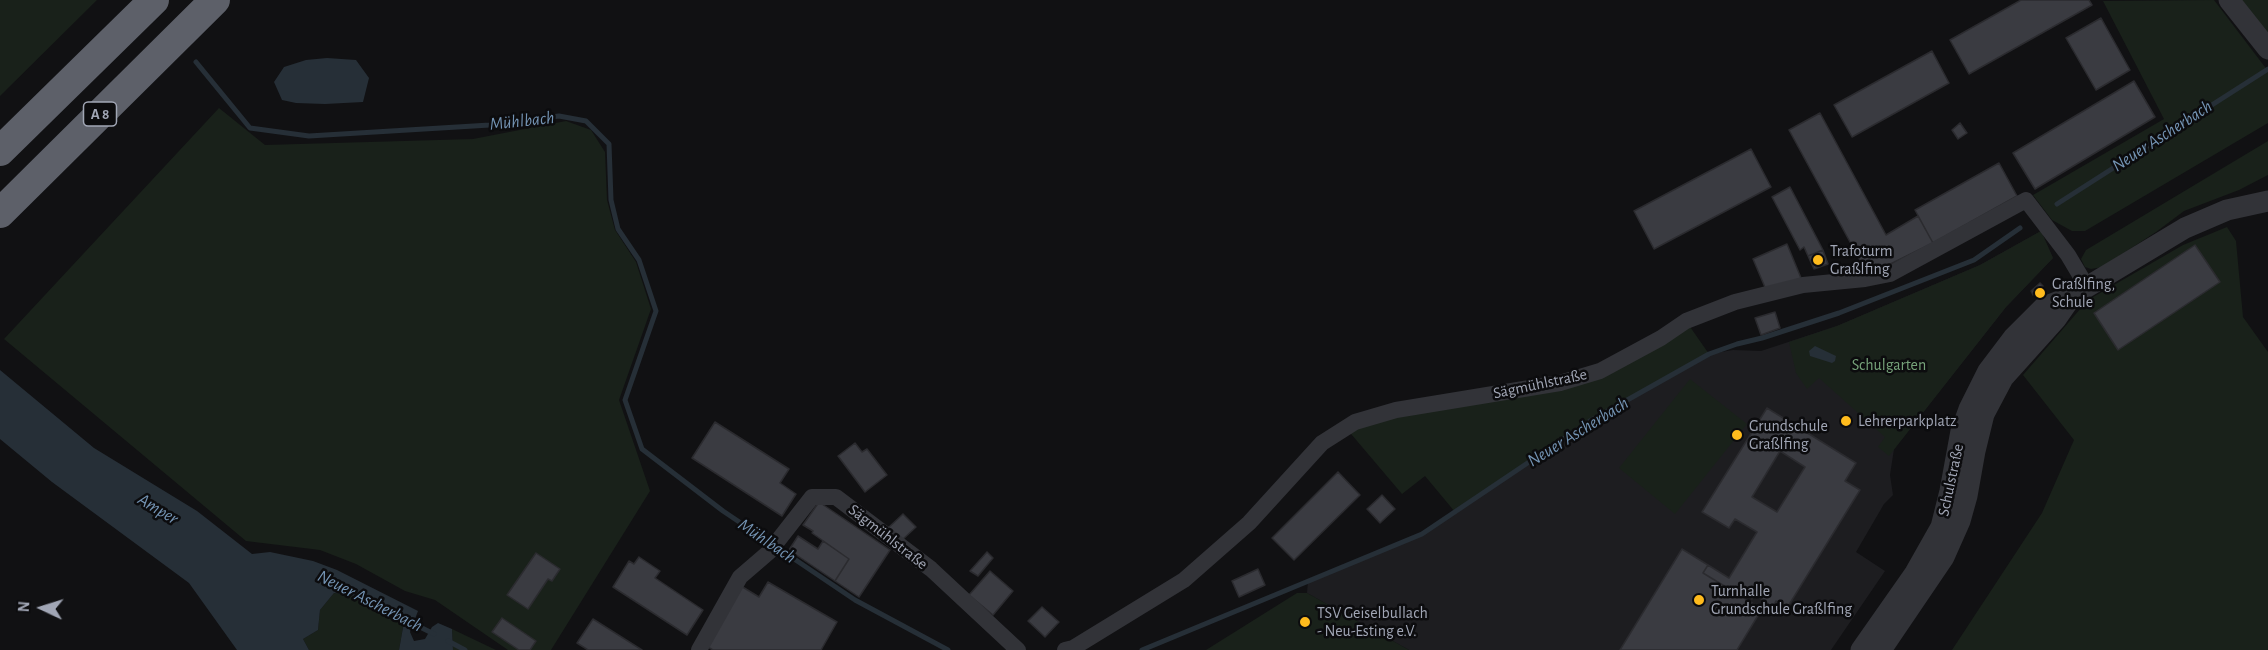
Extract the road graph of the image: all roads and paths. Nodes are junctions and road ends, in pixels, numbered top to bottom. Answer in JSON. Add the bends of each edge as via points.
{"nodes":[{"id":1,"x":154,"y":0,"type":"edge"},
{"id":2,"x":215,"y":0,"type":"edge"},
{"id":3,"x":2232,"y":3,"type":"edge"},
{"id":4,"x":2268,"y":49,"type":"edge"},
{"id":5,"x":0,"y":151,"type":"edge"},
{"id":6,"x":2268,"y":201,"type":"edge"},
{"id":7,"x":0,"y":213,"type":"edge"},
{"id":8,"x":2080,"y":292,"type":"junction"},
{"id":9,"x":699,"y":650,"type":"edge"},
{"id":10,"x":1018,"y":650,"type":"edge"},
{"id":11,"x":1065,"y":650,"type":"edge"},
{"id":12,"x":1861,"y":650,"type":"edge"},
{"id":13,"x":1881,"y":650,"type":"edge"}],
"edges":[{"from":1,"to":5,"type":"highway","number":"A 8"},
{"from":2,"to":7,"type":"highway","number":"A 8"},
{"from":3,"to":4,"type":"street"},
{"from":6,"to":8,"type":"street","name":"Schulstraße","via":[[2227,210],[2185,228]]},
{"from":8,"to":11,"type":"street","name":"Sägmühlstraße","via":[[2068,255],[2026,200],[1890,274],[1803,285],[1735,302],[1703,313],[1600,371],[1560,382],[1396,410],[1354,422],[1322,442],[1249,523],[1184,580]]},
{"from":8,"to":12,"type":"street","name":"Schulstraße","via":[[2044,307],[1988,371],[1961,431],[1941,527],[1920,565]]},
{"from":8,"to":13,"type":"street","name":"Schulstraße","via":[[2003,378],[1984,414],[1967,496],[1944,557]]},
{"from":9,"to":10,"type":"street","name":"Sägmühlstraße","via":[[741,577],[812,497],[836,497],[930,569]]}]}
